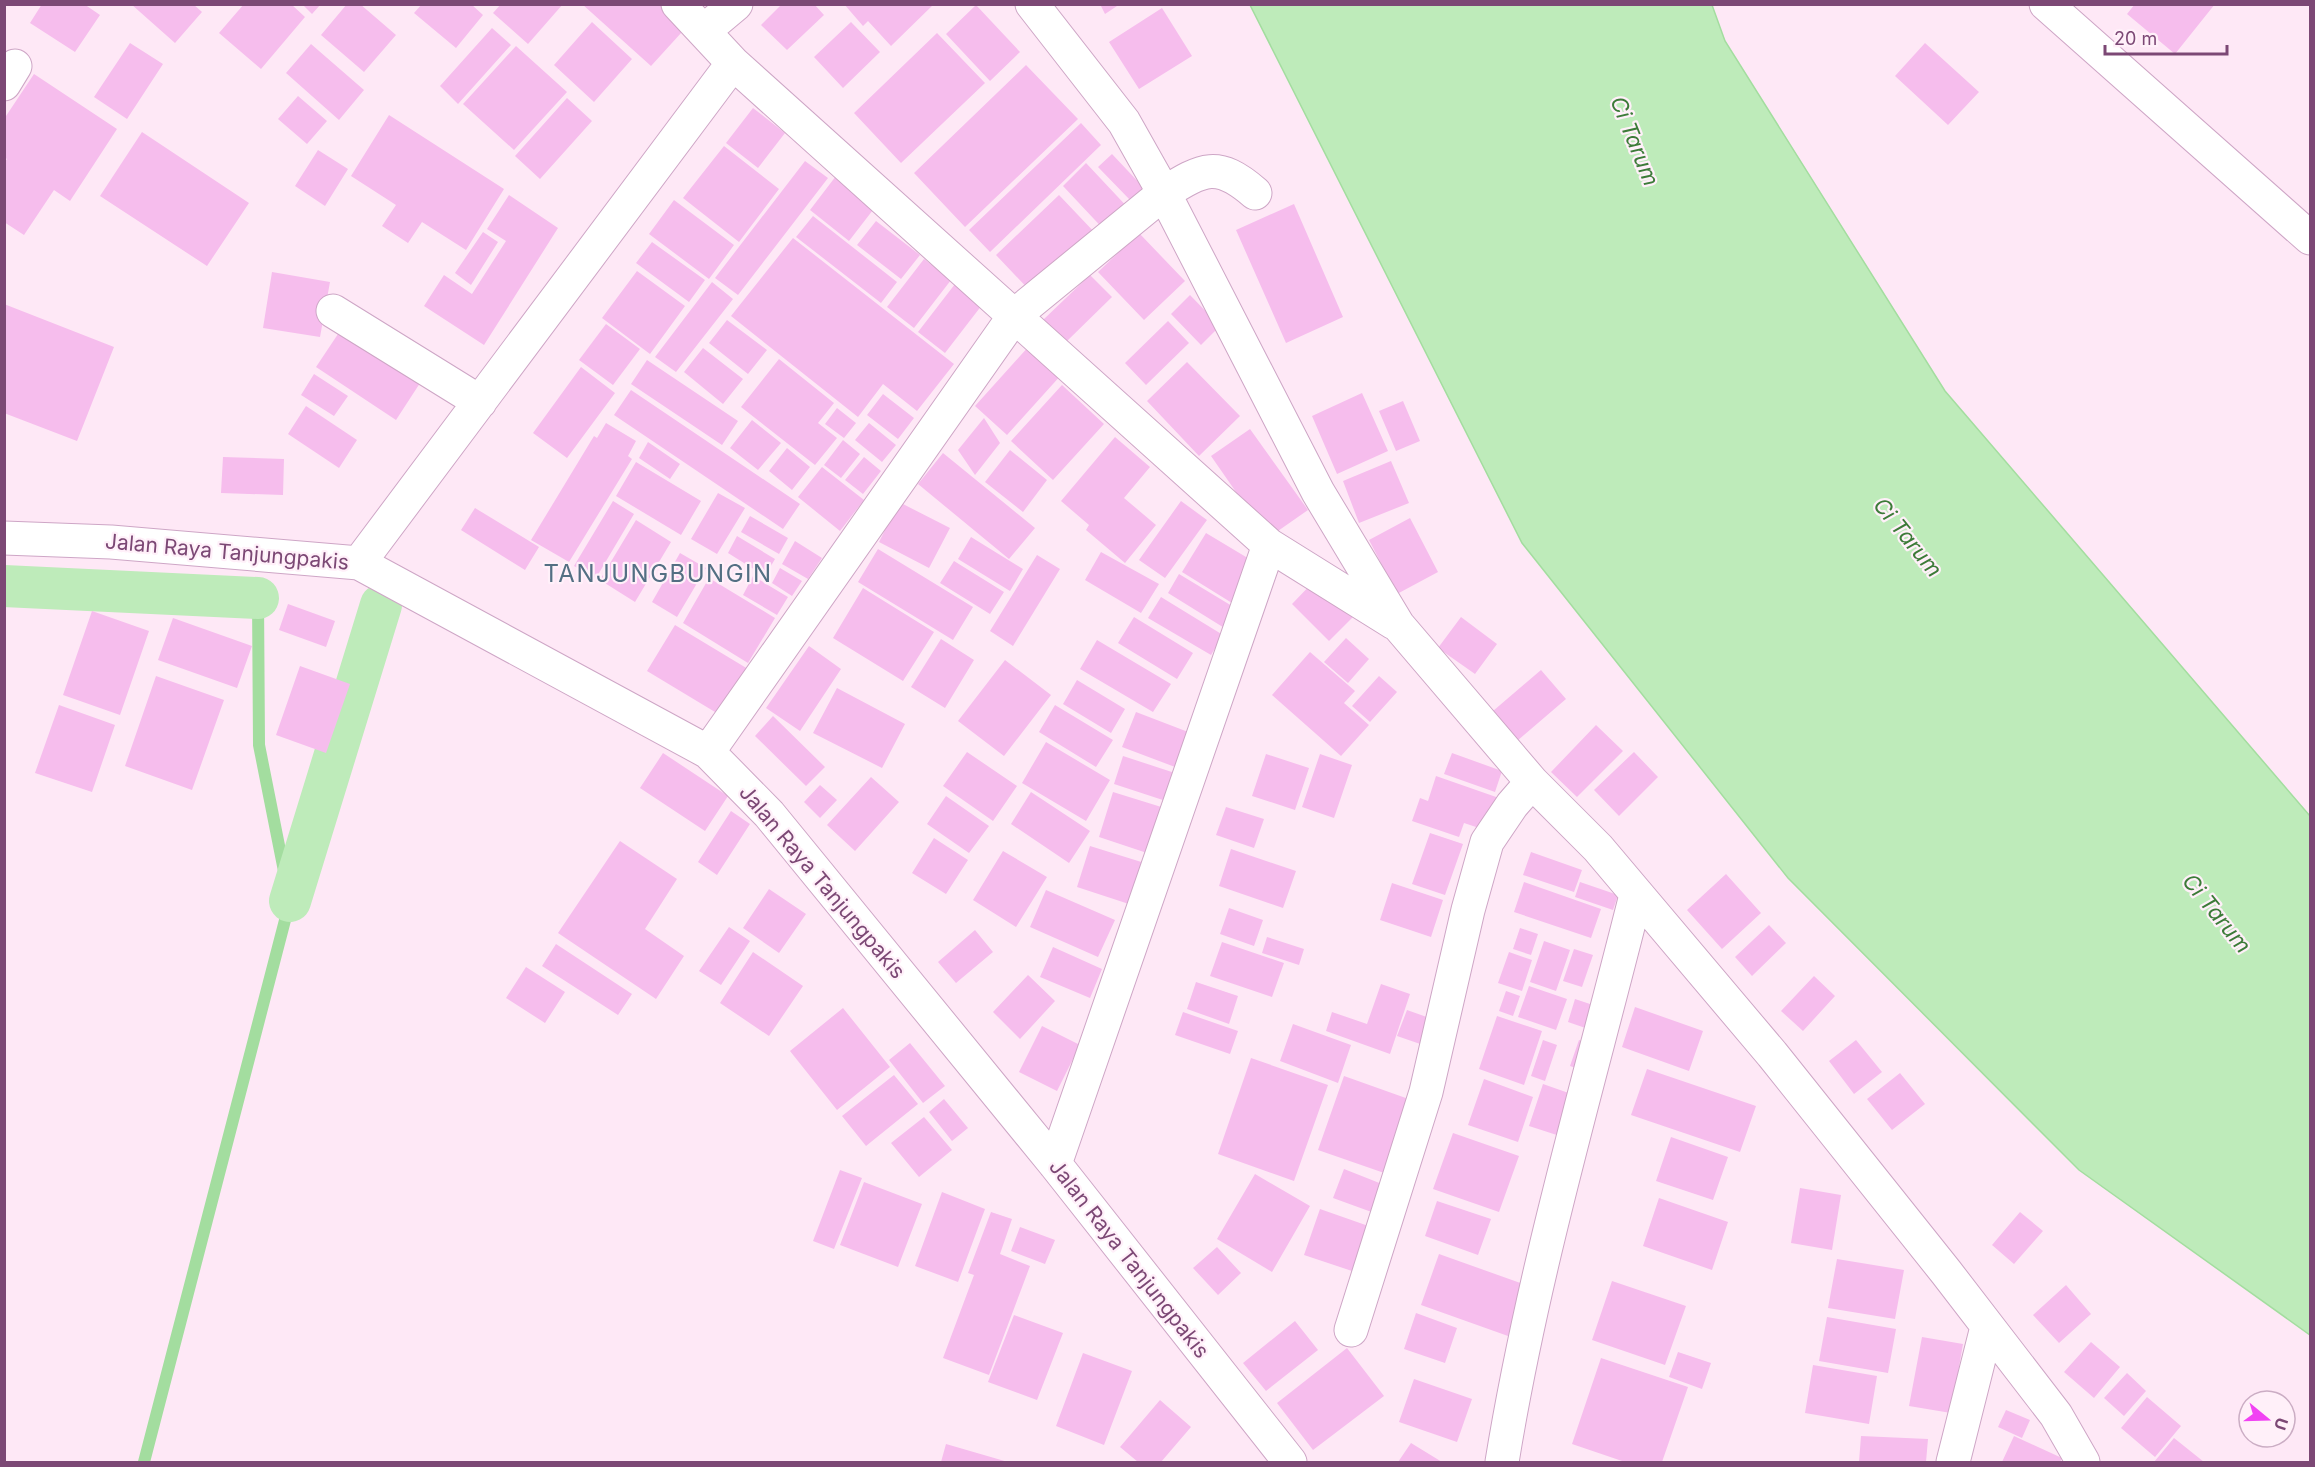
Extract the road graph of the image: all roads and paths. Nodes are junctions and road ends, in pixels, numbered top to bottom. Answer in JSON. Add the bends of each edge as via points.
{"nodes":[{"id":1,"x":678,"y":4,"type":"edge"},
{"id":2,"x":736,"y":4,"type":"edge"},
{"id":3,"x":1032,"y":4,"type":"edge"},
{"id":4,"x":2046,"y":4,"type":"edge"},
{"id":5,"x":705,"y":30,"type":"junction"},
{"id":6,"x":733,"y":63,"type":"junction"},
{"id":7,"x":1164,"y":193,"type":"junction"},
{"id":8,"x":1255,"y":193,"type":"dead end"},
{"id":9,"x":2310,"y":238,"type":"edge"},
{"id":10,"x":333,"y":311,"type":"dead end"},
{"id":11,"x":1015,"y":315,"type":"junction"},
{"id":12,"x":480,"y":402,"type":"junction"},
{"id":13,"x":4,"y":538,"type":"edge"},
{"id":14,"x":1269,"y":545,"type":"junction"},
{"id":15,"x":359,"y":563,"type":"junction"},
{"id":16,"x":1398,"y":625,"type":"junction"},
{"id":17,"x":708,"y":752,"type":"junction"},
{"id":18,"x":1532,"y":782,"type":"junction"},
{"id":19,"x":1636,"y":895,"type":"junction"},
{"id":20,"x":1055,"y":1164,"type":"junction"},
{"id":21,"x":1986,"y":1327,"type":"junction"},
{"id":22,"x":1351,"y":1330,"type":"dead end"},
{"id":23,"x":1290,"y":1462,"type":"edge"},
{"id":24,"x":1502,"y":1462,"type":"edge"},
{"id":25,"x":1953,"y":1462,"type":"edge"},
{"id":26,"x":2083,"y":1462,"type":"edge"}],
"edges":[{"from":1,"to":5,"type":"street"},
{"from":2,"to":5,"type":"street"},
{"from":3,"to":7,"type":"street","via":[[1124,122]]},
{"from":4,"to":9,"type":"street"},
{"from":5,"to":6,"type":"street"},
{"from":6,"to":11,"type":"street"},
{"from":6,"to":12,"type":"street"},
{"from":7,"to":8,"type":"street","via":[[1189,178],[1228,172]]},
{"from":7,"to":11,"type":"street"},
{"from":7,"to":16,"type":"street","via":[[1318,492]]},
{"from":10,"to":12,"type":"street"},
{"from":11,"to":14,"type":"street"},
{"from":11,"to":17,"type":"street"},
{"from":12,"to":15,"type":"street"},
{"from":13,"to":15,"type":"street","name":"Jalan Raya Tanjungpakis","via":[[111,542]]},
{"from":14,"to":16,"type":"street"},
{"from":14,"to":20,"type":"street"},
{"from":15,"to":17,"type":"street","name":"Jalan Raya Tanjungpakis"},
{"from":16,"to":18,"type":"street"},
{"from":17,"to":20,"type":"street","name":"Jalan Raya Tanjungpakis","via":[[770,814]]},
{"from":18,"to":19,"type":"street","via":[[1598,848]]},
{"from":18,"to":22,"type":"street","via":[[1487,842],[1426,1092]]},
{"from":19,"to":21,"type":"street","via":[[1772,1054],[1947,1272]]},
{"from":19,"to":24,"type":"street","via":[[1549,1235],[1514,1388]]},
{"from":20,"to":23,"type":"street","name":"Jalan Raya Tanjungpakis"},
{"from":21,"to":25,"type":"street"},
{"from":21,"to":26,"type":"street","via":[[2055,1415]]}]}
